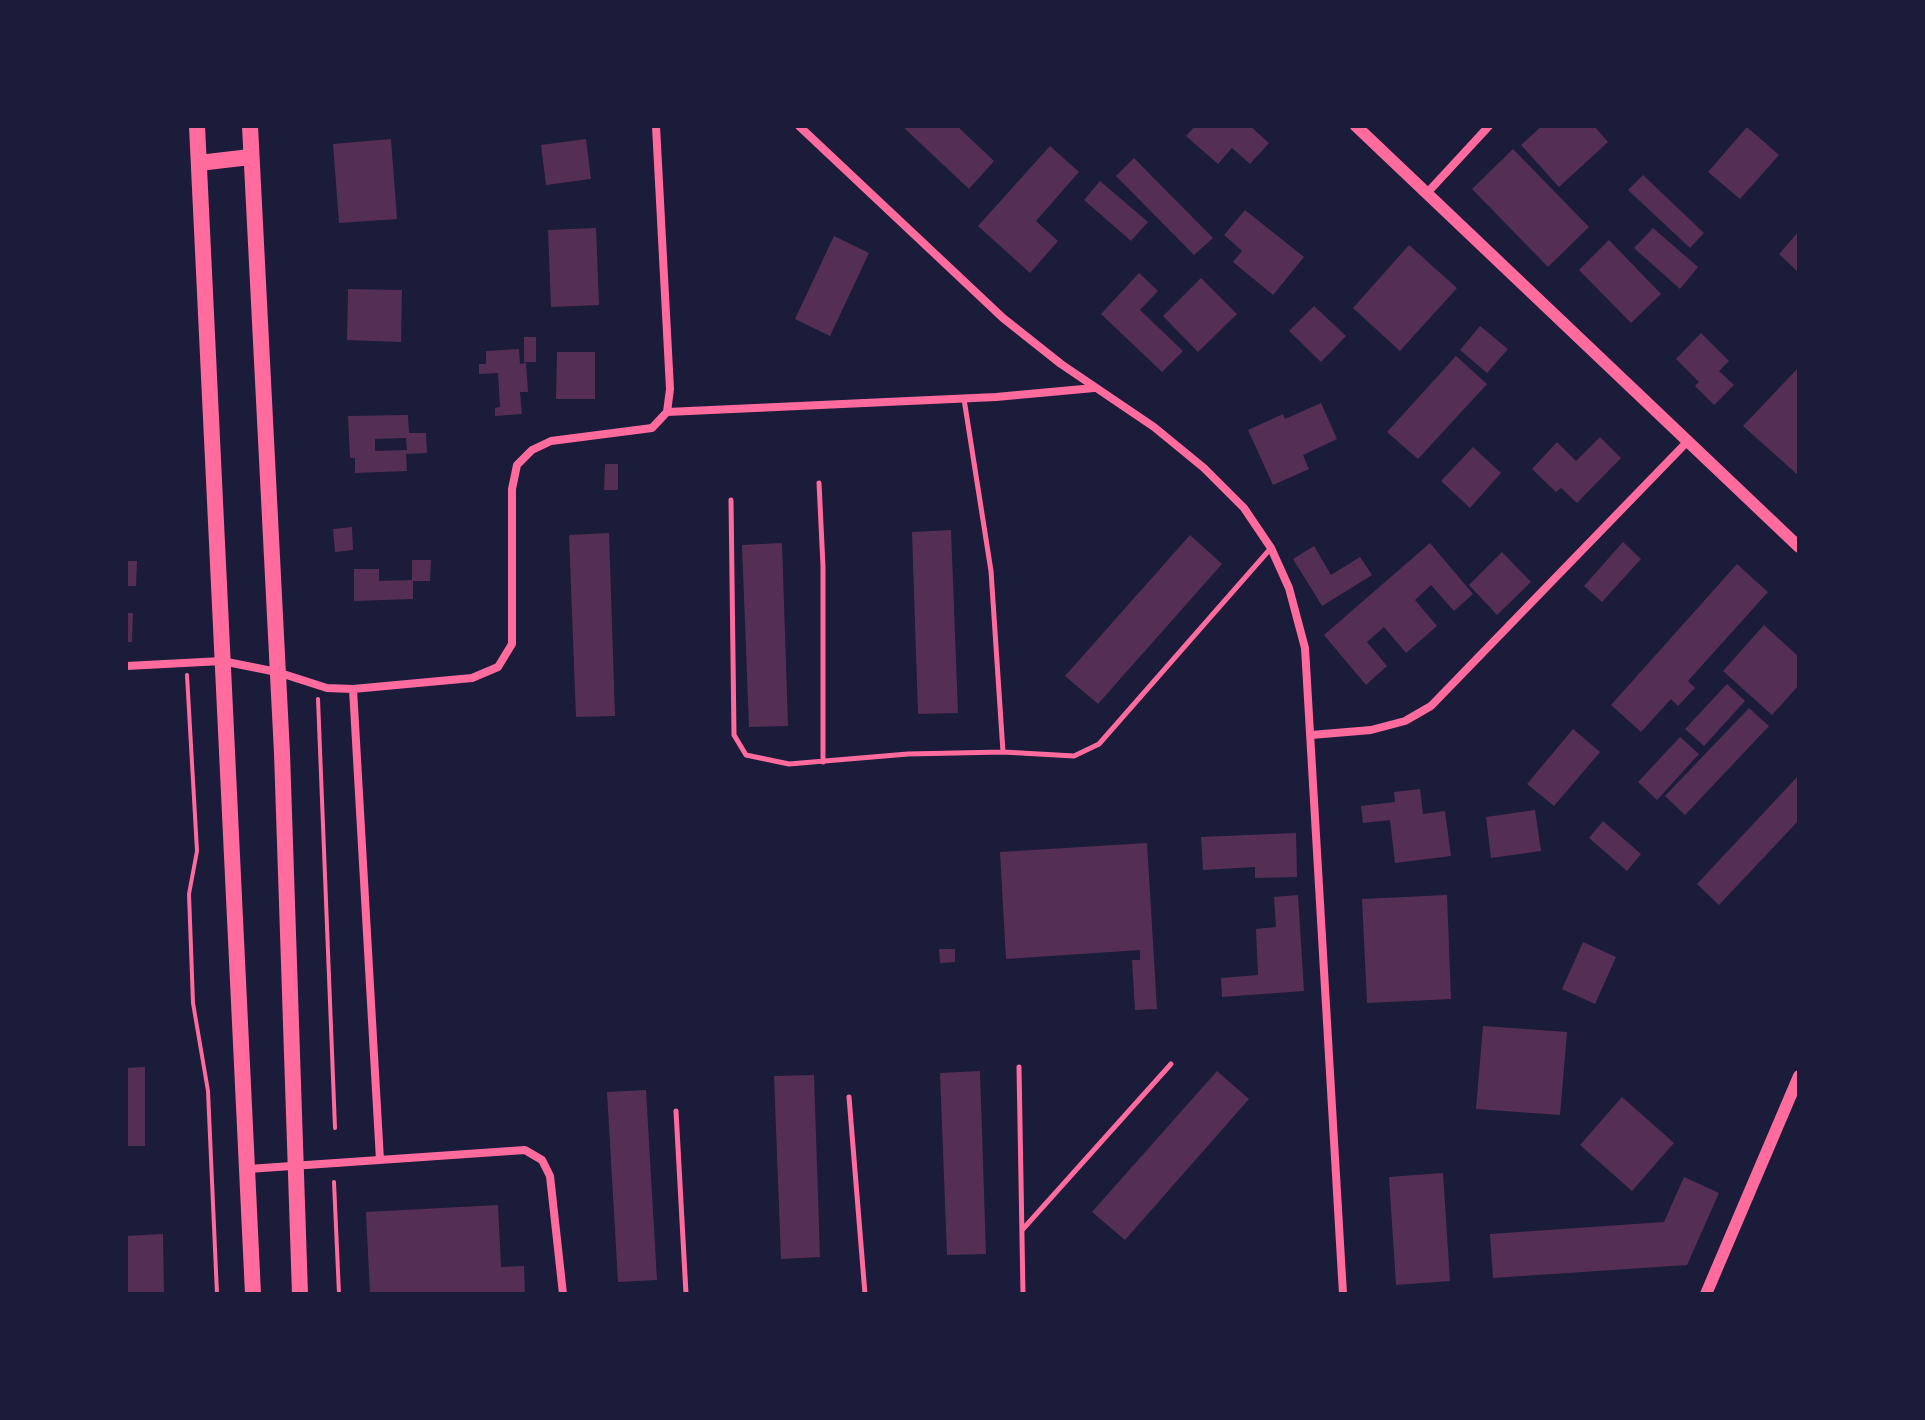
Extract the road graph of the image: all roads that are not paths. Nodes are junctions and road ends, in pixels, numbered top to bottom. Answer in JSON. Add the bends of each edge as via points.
{"nodes":[{"id":1,"x":197,"y":126,"type":"edge"},
{"id":2,"x":250,"y":126,"type":"edge"},
{"id":3,"x":656,"y":126,"type":"edge"},
{"id":4,"x":799,"y":126,"type":"edge"},
{"id":5,"x":1356,"y":126,"type":"edge"},
{"id":6,"x":1489,"y":126,"type":"edge"},
{"id":7,"x":250,"y":157,"type":"junction"},
{"id":8,"x":199,"y":163,"type":"junction"},
{"id":9,"x":1428,"y":192,"type":"junction"},
{"id":10,"x":1095,"y":388,"type":"junction"},
{"id":11,"x":964,"y":398,"type":"junction"},
{"id":12,"x":667,"y":412,"type":"junction"},
{"id":13,"x":1687,"y":442,"type":"junction"},
{"id":14,"x":819,"y":483,"type":"dead end"},
{"id":15,"x":731,"y":500,"type":"dead end"},
{"id":16,"x":1799,"y":547,"type":"edge"},
{"id":17,"x":1271,"y":548,"type":"junction"},
{"id":18,"x":222,"y":661,"type":"junction"},
{"id":19,"x":126,"y":666,"type":"edge"},
{"id":20,"x":277,"y":672,"type":"junction"},
{"id":21,"x":353,"y":689,"type":"junction"},
{"id":22,"x":1311,"y":735,"type":"junction"},
{"id":23,"x":1003,"y":752,"type":"junction"},
{"id":24,"x":823,"y":762,"type":"junction"},
{"id":25,"x":1171,"y":1064,"type":"dead end"},
{"id":26,"x":1019,"y":1067,"type":"dead end"},
{"id":27,"x":1799,"y":1076,"type":"edge"},
{"id":28,"x":849,"y":1097,"type":"dead end"},
{"id":29,"x":676,"y":1111,"type":"dead end"},
{"id":30,"x":380,"y":1160,"type":"junction"},
{"id":31,"x":295,"y":1167,"type":"junction"},
{"id":32,"x":248,"y":1169,"type":"junction"},
{"id":33,"x":1022,"y":1230,"type":"junction"},
{"id":34,"x":253,"y":1294,"type":"edge"},
{"id":35,"x":300,"y":1294,"type":"edge"},
{"id":36,"x":563,"y":1294,"type":"edge"},
{"id":37,"x":686,"y":1294,"type":"edge"},
{"id":38,"x":865,"y":1294,"type":"edge"},
{"id":39,"x":1023,"y":1294,"type":"edge"},
{"id":40,"x":1343,"y":1294,"type":"edge"},
{"id":41,"x":1706,"y":1294,"type":"edge"}],
"edges":[{"from":1,"to":8,"type":"main road"},
{"from":2,"to":7,"type":"main road"},
{"from":3,"to":12,"type":"street"},
{"from":4,"to":10,"type":"street","via":[[1003,318]]},
{"from":5,"to":9,"type":"street"},
{"from":6,"to":9,"type":"street"},
{"from":7,"to":8,"type":"main road"},
{"from":7,"to":20,"type":"main road"},
{"from":8,"to":18,"type":"main road"},
{"from":9,"to":13,"type":"street"},
{"from":10,"to":11,"type":"street"},
{"from":10,"to":17,"type":"street","via":[[1204,468],[1244,508]]},
{"from":11,"to":12,"type":"street"},
{"from":11,"to":23,"type":"lane","via":[[991,571]]},
{"from":12,"to":21,"type":"street","via":[[652,428],[551,441],[517,465],[512,489],[512,644],[498,667],[472,678]]},
{"from":13,"to":16,"type":"street"},
{"from":13,"to":22,"type":"street","via":[[1431,706],[1405,721],[1371,730]]},
{"from":14,"to":24,"type":"lane"},
{"from":15,"to":24,"type":"lane","via":[[734,735],[746,755],[789,764]]},
{"from":17,"to":22,"type":"street","via":[[1289,588],[1305,648]]},
{"from":17,"to":23,"type":"lane","via":[[1099,744],[1074,756]]},
{"from":18,"to":19,"type":"street"},
{"from":18,"to":20,"type":"street"},
{"from":18,"to":32,"type":"main road"},
{"from":20,"to":21,"type":"street","via":[[318,686]]},
{"from":20,"to":31,"type":"main road"},
{"from":21,"to":30,"type":"street"},
{"from":22,"to":40,"type":"street"},
{"from":23,"to":24,"type":"lane"},
{"from":25,"to":33,"type":"lane"},
{"from":26,"to":33,"type":"lane"},
{"from":27,"to":41,"type":"street"},
{"from":28,"to":38,"type":"lane"},
{"from":29,"to":37,"type":"lane"},
{"from":30,"to":31,"type":"street"},
{"from":30,"to":36,"type":"street","via":[[525,1150],[542,1160],[550,1176]]},
{"from":31,"to":32,"type":"street"},
{"from":31,"to":35,"type":"main road"},
{"from":32,"to":34,"type":"main road"},
{"from":33,"to":39,"type":"lane"}]}
